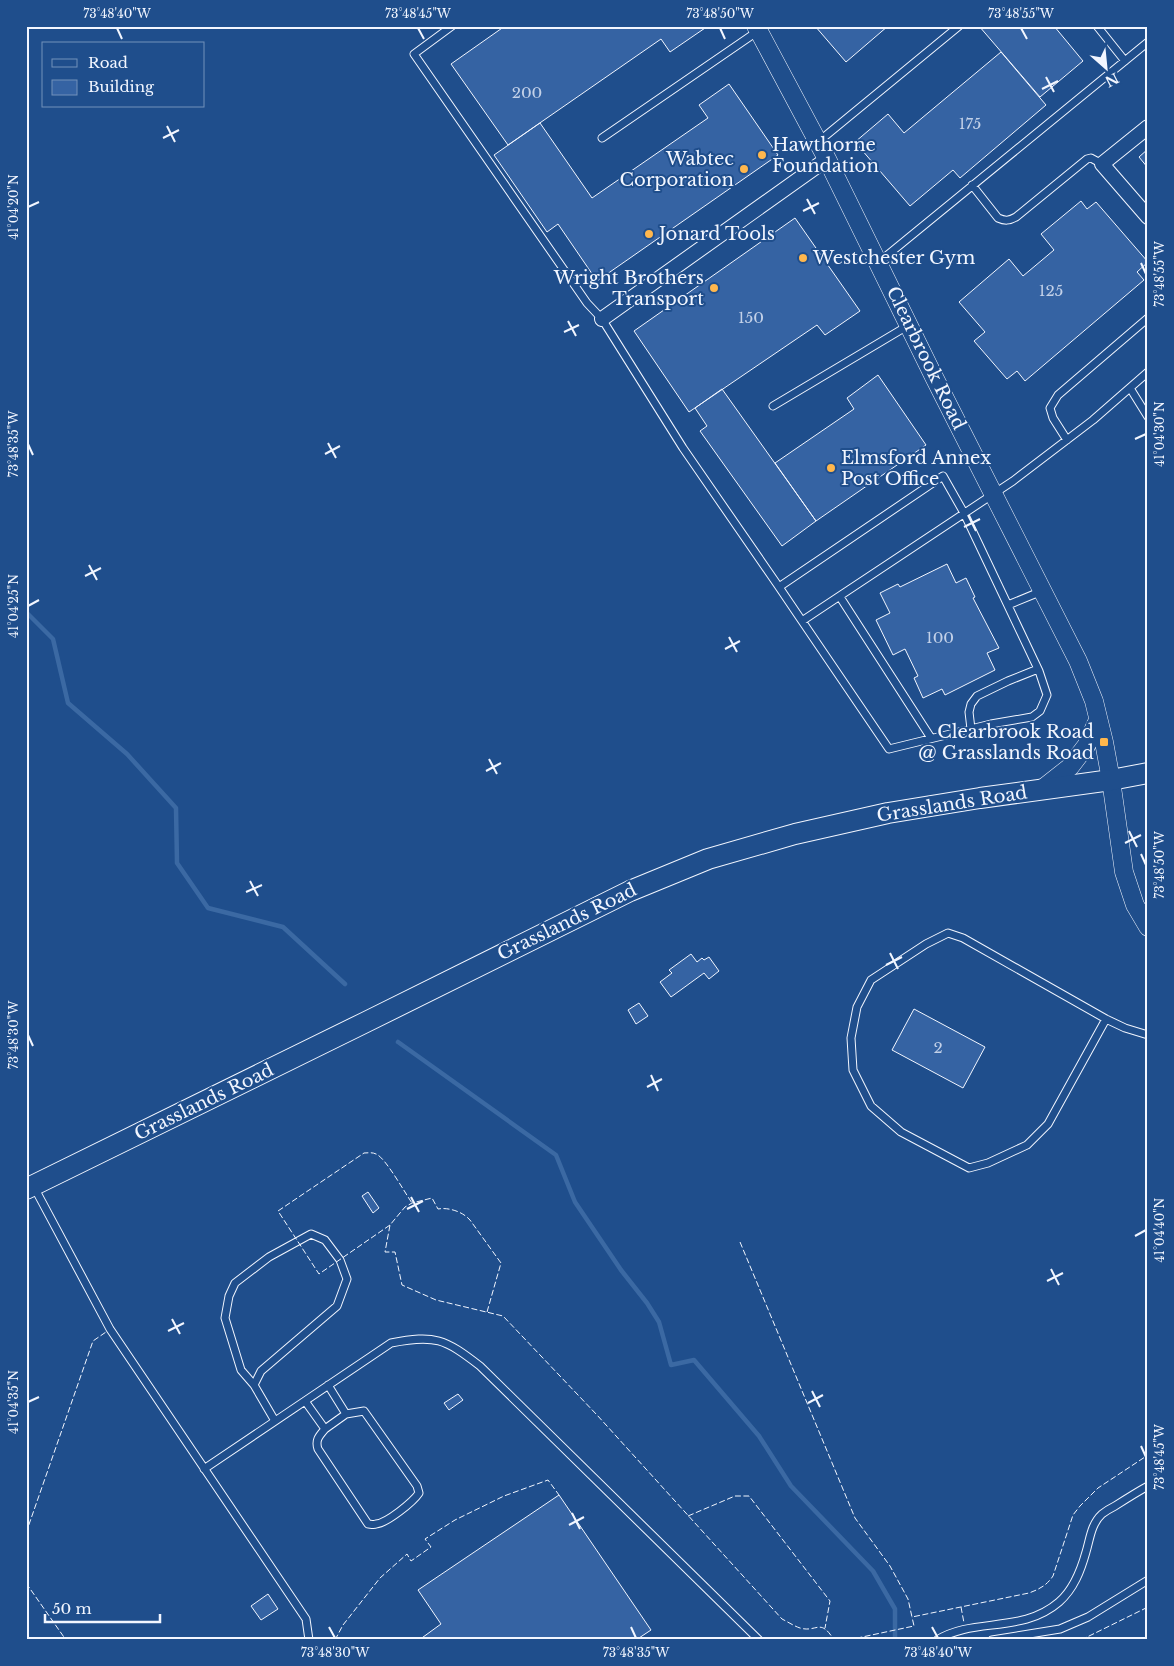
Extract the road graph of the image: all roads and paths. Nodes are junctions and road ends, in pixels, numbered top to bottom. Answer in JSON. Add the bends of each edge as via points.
{"nodes":[{"id":1,"x":452,"y":26,"type":"edge"},
{"id":2,"x":959,"y":26,"type":"edge"},
{"id":3,"x":1097,"y":26,"type":"edge"},
{"id":4,"x":757,"y":28,"type":"edge"},
{"id":5,"x":1148,"y":42,"type":"edge"},
{"id":6,"x":1125,"y":61,"type":"junction"},
{"id":7,"x":1148,"y":127,"type":"edge"},
{"id":8,"x":602,"y":138,"type":"dead end"},
{"id":9,"x":817,"y":142,"type":"junction"},
{"id":10,"x":827,"y":159,"type":"junction"},
{"id":11,"x":1102,"y":164,"type":"junction"},
{"id":12,"x":972,"y":185,"type":"junction"},
{"id":13,"x":1148,"y":217,"type":"edge"},
{"id":14,"x":878,"y":262,"type":"junction"},
{"id":15,"x":1148,"y":318,"type":"edge"},
{"id":16,"x":602,"y":319,"type":"junction"},
{"id":17,"x":909,"y":324,"type":"junction"},
{"id":18,"x":1148,"y":372,"type":"edge"},
{"id":19,"x":1130,"y":388,"type":"junction"},
{"id":20,"x":773,"y":406,"type":"dead end"},
{"id":21,"x":1148,"y":417,"type":"edge"},
{"id":22,"x":1067,"y":440,"type":"junction"},
{"id":23,"x":994,"y":493,"type":"junction"},
{"id":24,"x":964,"y":513,"type":"junction"},
{"id":25,"x":779,"y":587,"type":"junction"},
{"id":26,"x":1043,"y":590,"type":"junction"},
{"id":27,"x":840,"y":597,"type":"junction"},
{"id":28,"x":1008,"y":605,"type":"junction"},
{"id":29,"x":802,"y":621,"type":"junction"},
{"id":30,"x":1038,"y":669,"type":"junction"},
{"id":31,"x":1098,"y":720,"type":"junction"},
{"id":32,"x":971,"y":729,"type":"junction"},
{"id":33,"x":931,"y":738,"type":"junction"},
{"id":34,"x":1148,"y":773,"type":"edge"},
{"id":35,"x":1111,"y":780,"type":"junction"},
{"id":36,"x":1042,"y":789,"type":"junction"},
{"id":37,"x":1148,"y":927,"type":"edge"},
{"id":38,"x":1106,"y":1019,"type":"junction"},
{"id":39,"x":1148,"y":1035,"type":"edge"},
{"id":40,"x":30,"y":1187,"type":"edge"},
{"id":41,"x":254,"y":1385,"type":"junction"},
{"id":42,"x":328,"y":1385,"type":"junction"},
{"id":43,"x":305,"y":1401,"type":"junction"},
{"id":44,"x":346,"y":1414,"type":"junction"},
{"id":45,"x":275,"y":1421,"type":"junction"},
{"id":46,"x":325,"y":1429,"type":"junction"},
{"id":47,"x":204,"y":1469,"type":"junction"},
{"id":48,"x":1148,"y":1486,"type":"edge"},
{"id":49,"x":1148,"y":1580,"type":"edge"},
{"id":50,"x":309,"y":1640,"type":"edge"},
{"id":51,"x":759,"y":1640,"type":"edge"},
{"id":52,"x":937,"y":1640,"type":"edge"},
{"id":53,"x":992,"y":1640,"type":"edge"}],
"edges":[{"from":1,"to":16,"type":"lane","via":[[414,54],[587,303]]},
{"from":2,"to":9,"type":"lane"},
{"from":3,"to":6,"type":"lane"},
{"from":4,"to":8,"type":"lane"},
{"from":4,"to":9,"type":"street","name":"Clearbrook Road"},
{"from":5,"to":6,"type":"lane"},
{"from":6,"to":12,"type":"lane"},
{"from":7,"to":11,"type":"street"},
{"from":9,"to":10,"type":"street","name":"Clearbrook Road"},
{"from":10,"to":14,"type":"street","name":"Clearbrook Road"},
{"from":10,"to":16,"type":"street"},
{"from":11,"to":12,"type":"lane","via":[[1087,158],[1016,218],[1003,221]]},
{"from":11,"to":13,"type":"street"},
{"from":12,"to":14,"type":"lane"},
{"from":14,"to":17,"type":"street","name":"Clearbrook Road"},
{"from":15,"to":22,"type":"lane","via":[[1058,395],[1050,408]]},
{"from":16,"to":25,"type":"lane","via":[[683,448]]},
{"from":17,"to":20,"type":"lane"},
{"from":17,"to":23,"type":"street","name":"Clearbrook Road"},
{"from":18,"to":19,"type":"lane"},
{"from":19,"to":21,"type":"lane"},
{"from":19,"to":22,"type":"lane"},
{"from":22,"to":23,"type":"lane"},
{"from":23,"to":24,"type":"lane"},
{"from":23,"to":26,"type":"street","name":"Clearbrook Road"},
{"from":24,"to":25,"type":"lane","via":[[943,476]]},
{"from":24,"to":27,"type":"lane"},
{"from":24,"to":28,"type":"lane"},
{"from":25,"to":29,"type":"lane"},
{"from":26,"to":28,"type":"lane"},
{"from":26,"to":31,"type":"street","name":"Clearbrook Road","via":[[1078,661]]},
{"from":27,"to":29,"type":"lane"},
{"from":27,"to":33,"type":"lane"},
{"from":28,"to":30,"type":"lane"},
{"from":29,"to":33,"type":"lane","via":[[889,749]]},
{"from":30,"to":32,"type":"lane","via":[[977,696],[969,712]]},
{"from":30,"to":32,"type":"lane","via":[[1047,695],[1040,711],[1032,717]]},
{"from":31,"to":35,"type":"street","name":"Clearbrook Road"},
{"from":31,"to":36,"type":"street","via":[[1086,746],[1070,767]]},
{"from":32,"to":33,"type":"lane"},
{"from":34,"to":35,"type":"main road","name":"Grasslands Road"},
{"from":35,"to":36,"type":"main road","name":"Grasslands Road"},
{"from":35,"to":37,"type":"street","name":"Clearbrook Road","via":[[1124,872],[1135,906]]},
{"from":36,"to":40,"type":"main road","name":"Grasslands Road","via":[[888,814],[795,834],[708,859],[630,891]]},
{"from":38,"to":38,"type":"lane","via":[[963,938],[948,933],[871,980],[857,1007],[851,1038],[853,1070],[871,1106],[901,1132],[969,1168],[1027,1145],[1048,1124]]},
{"from":38,"to":39,"type":"lane"},
{"from":40,"to":47,"type":"lane","via":[[110,1330]]},
{"from":41,"to":41,"type":"lane","via":[[261,1371],[337,1306],[348,1279],[340,1260],[325,1240],[311,1234],[269,1257],[236,1282],[229,1296],[225,1318],[241,1370]]},
{"from":41,"to":45,"type":"lane"},
{"from":42,"to":43,"type":"lane"},
{"from":42,"to":44,"type":"lane"},
{"from":42,"to":51,"type":"lane","via":[[391,1343],[414,1338],[440,1340],[457,1349],[480,1366]]},
{"from":43,"to":45,"type":"lane"},
{"from":43,"to":46,"type":"lane"},
{"from":44,"to":46,"type":"lane"},
{"from":44,"to":46,"type":"lane","via":[[364,1411],[417,1486],[419,1493],[414,1500],[382,1522],[368,1524],[318,1449],[318,1438]]},
{"from":45,"to":47,"type":"lane"},
{"from":47,"to":50,"type":"lane","via":[[306,1620]]},
{"from":48,"to":52,"type":"lane","via":[[1102,1514],[1091,1531],[1074,1585],[1059,1602],[1036,1617],[946,1634]]},
{"from":49,"to":53,"type":"lane","via":[[1088,1617],[1060,1629]]}]}
